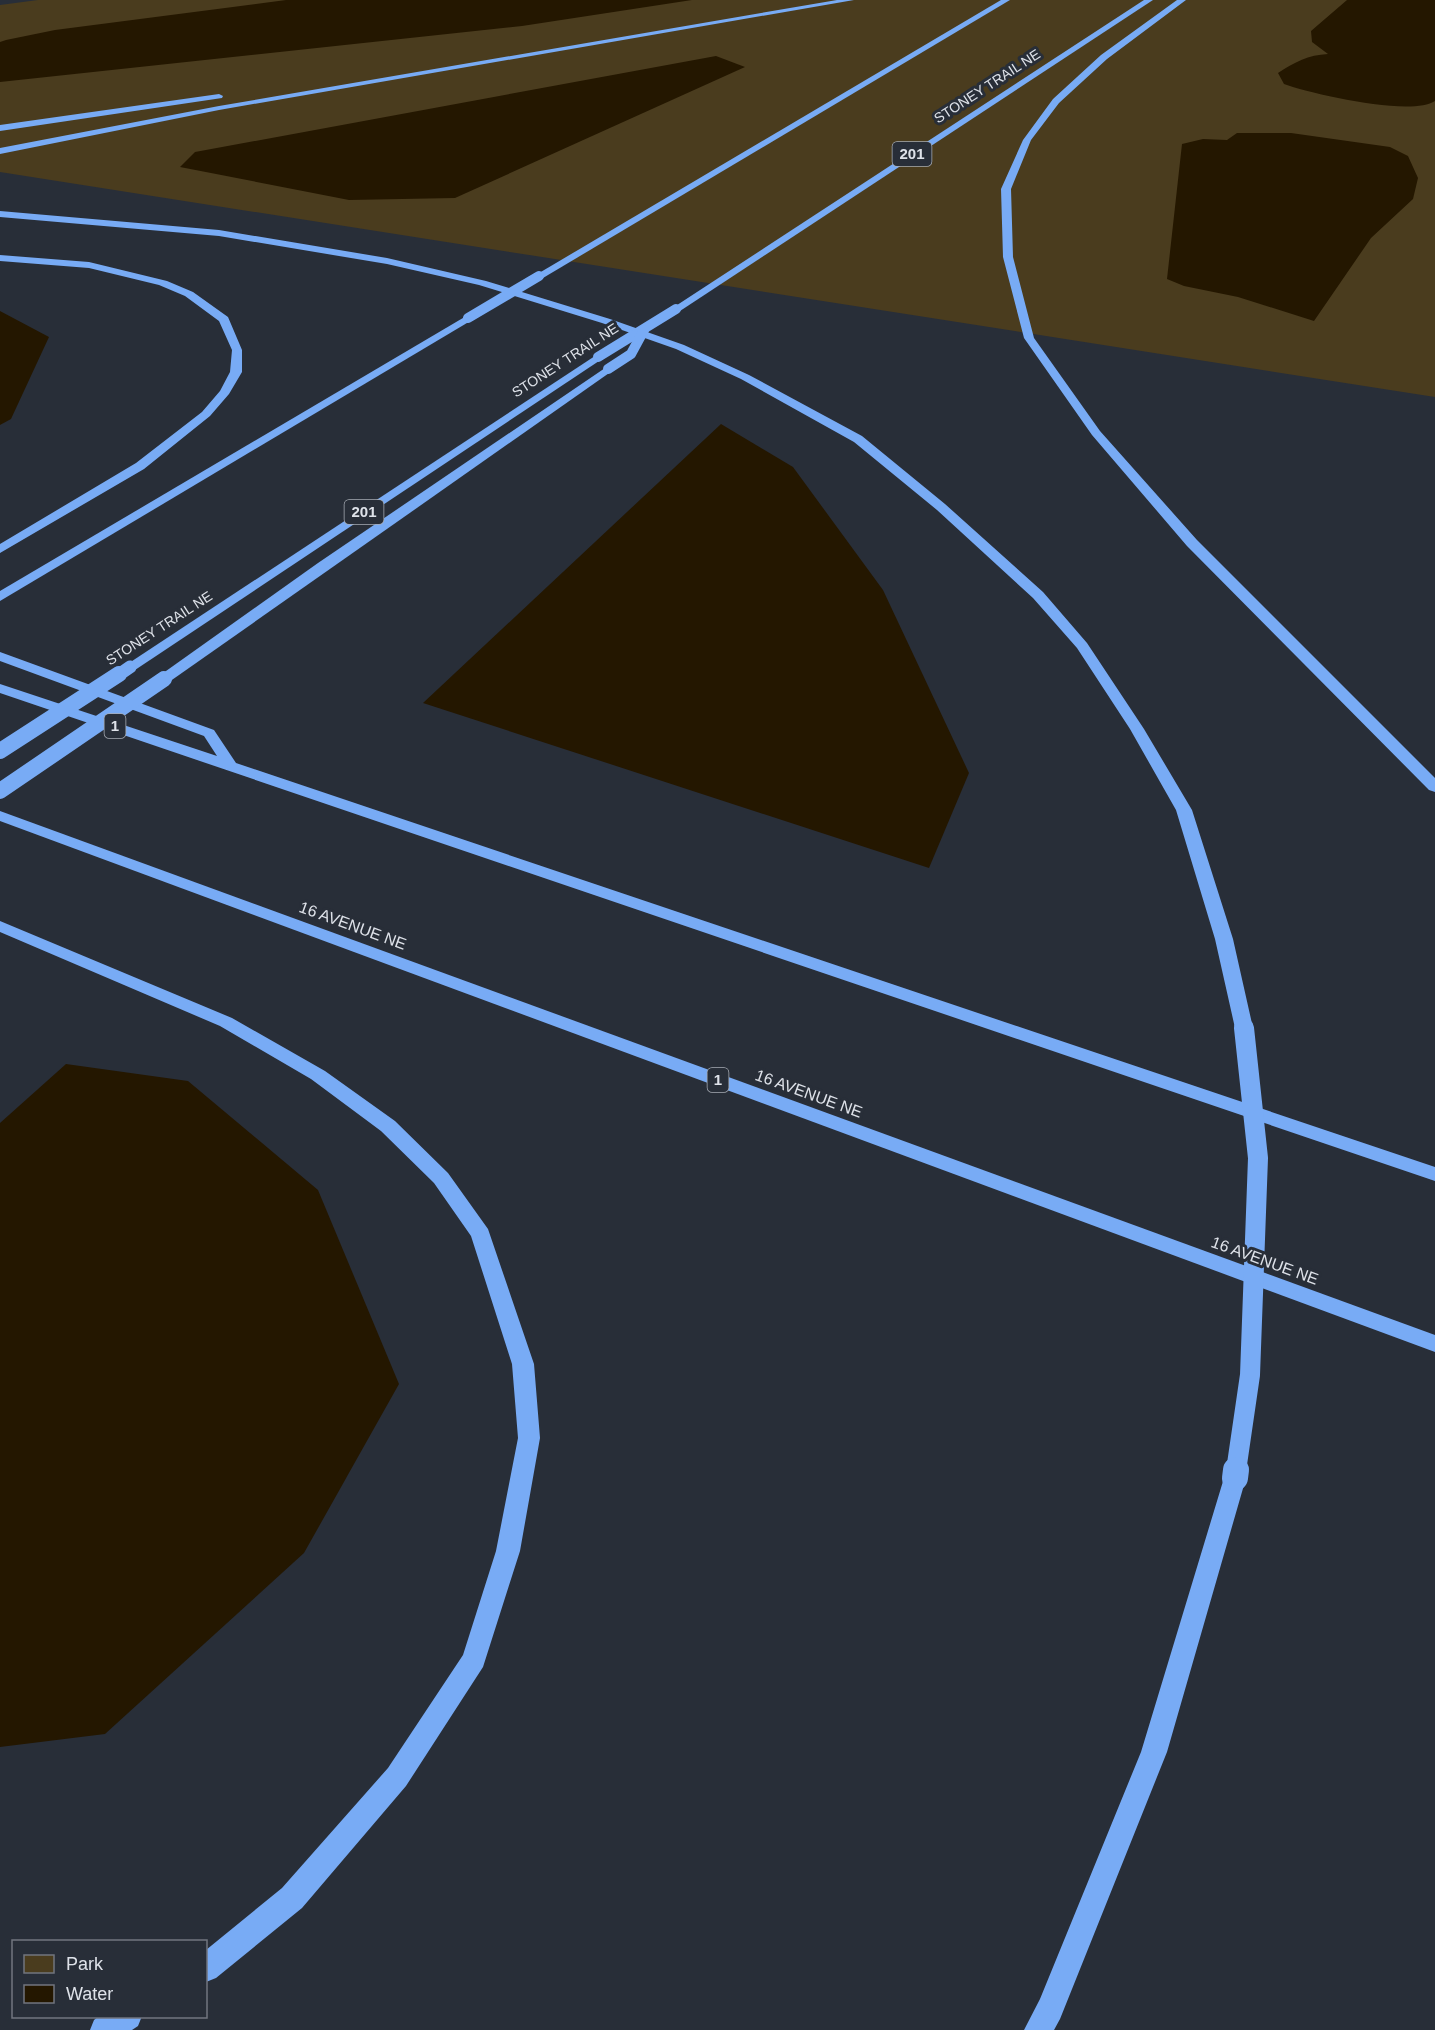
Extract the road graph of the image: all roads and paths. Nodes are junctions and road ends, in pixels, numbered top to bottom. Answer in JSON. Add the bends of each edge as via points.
{"nodes":[{"id":1,"x":850,"y":0,"type":"edge"},
{"id":2,"x":1006,"y":0,"type":"edge"},
{"id":3,"x":1149,"y":0,"type":"edge"},
{"id":4,"x":1182,"y":0,"type":"edge"},
{"id":5,"x":761,"y":16,"type":"junction"},
{"id":6,"x":440,"y":60,"type":"dead end"},
{"id":7,"x":228,"y":94,"type":"dead end"},
{"id":8,"x":0,"y":128,"type":"edge"},
{"id":9,"x":0,"y":151,"type":"edge"},
{"id":10,"x":0,"y":214,"type":"edge"},
{"id":11,"x":0,"y":258,"type":"edge"},
{"id":12,"x":645,"y":329,"type":"junction"},
{"id":13,"x":0,"y":549,"type":"edge"},
{"id":14,"x":0,"y":597,"type":"edge"},
{"id":15,"x":0,"y":656,"type":"edge"},
{"id":16,"x":0,"y":688,"type":"edge"},
{"id":17,"x":0,"y":751,"type":"edge"},
{"id":18,"x":230,"y":765,"type":"junction"},
{"id":19,"x":1435,"y":787,"type":"edge"},
{"id":20,"x":0,"y":791,"type":"edge"},
{"id":21,"x":0,"y":816,"type":"edge"},
{"id":22,"x":0,"y":926,"type":"edge"},
{"id":23,"x":1435,"y":1174,"type":"edge"},
{"id":24,"x":1435,"y":1344,"type":"edge"},
{"id":25,"x":207,"y":1967,"type":"edge"},
{"id":26,"x":125,"y":2018,"type":"edge"},
{"id":27,"x":104,"y":2030,"type":"edge"},
{"id":28,"x":1038,"y":2030,"type":"edge"}],
"edges":[{"from":1,"to":5,"type":"highway"},
{"from":2,"to":14,"type":"highway","bridge":true},
{"from":3,"to":12,"type":"highway","name":"STONEY TRAIL NE","number":"201","bridge":true},
{"from":4,"to":19,"type":"highway","via":[[1104,57],[1056,101],[1027,140],[1006,189],[1008,257],[1029,338],[1096,433],[1192,543]]},
{"from":5,"to":6,"type":"highway","via":[[727,17]]},
{"from":5,"to":9,"type":"highway","via":[[219,108]]},
{"from":7,"to":8,"type":"highway"},
{"from":10,"to":28,"type":"highway","bridge":true,"via":[[219,233],[387,261],[482,283],[606,321],[680,347],[745,377],[858,439],[1038,595],[1082,646],[1185,810],[1224,939],[1244,1028],[1258,1158],[1251,1375],[1235,1478],[1154,1752]]},
{"from":11,"to":13,"type":"highway","via":[[89,264],[163,283],[189,294],[224,319],[237,350],[236,372],[225,392],[197,421],[140,466]]},
{"from":12,"to":17,"type":"highway","name":"STONEY TRAIL NE","number":"201","bridge":true},
{"from":12,"to":20,"type":"highway","bridge":true,"via":[[631,354]]},
{"from":15,"to":18,"type":"highway","via":[[209,733]]},
{"from":16,"to":18,"type":"highway","number":"1"},
{"from":18,"to":23,"type":"highway","number":"1"},
{"from":21,"to":24,"type":"highway","name":"16 AVENUE NE","number":"1"},
{"from":22,"to":25,"type":"highway","via":[[226,1022],[318,1075],[388,1126],[441,1178],[481,1234],[524,1364],[530,1438],[508,1551],[474,1659],[397,1777],[292,1898]]},
{"from":26,"to":27,"type":"highway"}]}
